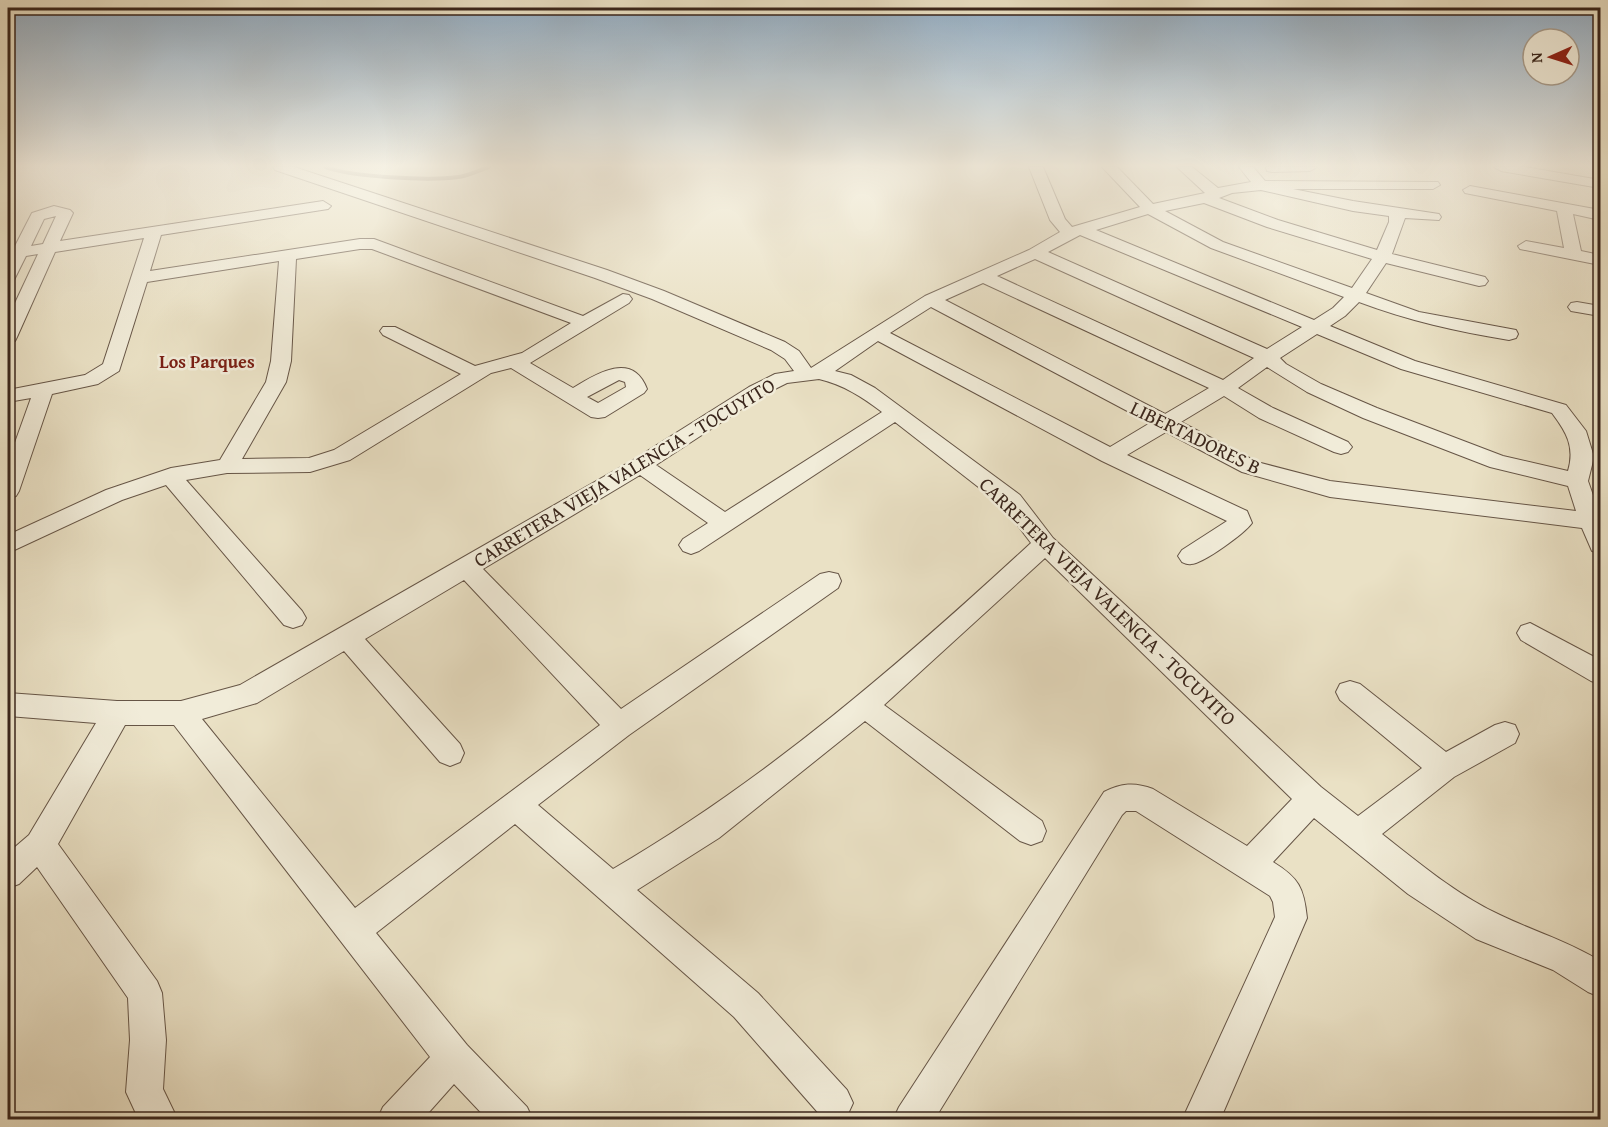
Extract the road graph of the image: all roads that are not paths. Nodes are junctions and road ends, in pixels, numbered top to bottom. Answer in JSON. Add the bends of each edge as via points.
{"nodes":[{"id":1,"x":36,"y":220,"type":"edge"},
{"id":2,"x":62,"y":220,"type":"edge"},
{"id":3,"x":235,"y":220,"type":"edge"},
{"id":4,"x":438,"y":220,"type":"edge"},
{"id":5,"x":1058,"y":220,"type":"edge"},
{"id":6,"x":1113,"y":220,"type":"edge"},
{"id":7,"x":1171,"y":220,"type":"edge"},
{"id":8,"x":1256,"y":220,"type":"edge"},
{"id":9,"x":1397,"y":220,"type":"edge"},
{"id":10,"x":1566,"y":220,"type":"edge"},
{"id":11,"x":1076,"y":231,"type":"junction"},
{"id":12,"x":154,"y":232,"type":"junction"},
{"id":13,"x":1526,"y":246,"type":"dead end"},
{"id":14,"x":49,"y":248,"type":"junction"},
{"id":15,"x":1035,"y":252,"type":"junction"},
{"id":16,"x":13,"y":253,"type":"edge"},
{"id":17,"x":1573,"y":254,"type":"junction"},
{"id":18,"x":288,"y":255,"type":"junction"},
{"id":19,"x":1382,"y":257,"type":"junction"},
{"id":20,"x":1600,"y":260,"type":"edge"},
{"id":21,"x":8,"y":276,"type":"edge"},
{"id":22,"x":983,"y":276,"type":"junction"},
{"id":23,"x":139,"y":278,"type":"junction"},
{"id":24,"x":1479,"y":281,"type":"dead end"},
{"id":25,"x":1356,"y":296,"type":"junction"},
{"id":26,"x":623,"y":299,"type":"dead end"},
{"id":27,"x":931,"y":300,"type":"junction"},
{"id":28,"x":1577,"y":307,"type":"dead end"},
{"id":29,"x":1600,"y":311,"type":"edge"},
{"id":30,"x":586,"y":323,"type":"junction"},
{"id":31,"x":1315,"y":327,"type":"junction"},
{"id":32,"x":389,"y":331,"type":"dead end"},
{"id":33,"x":877,"y":333,"type":"junction"},
{"id":34,"x":1509,"y":334,"type":"dead end"},
{"id":35,"x":8,"y":337,"type":"edge"},
{"id":36,"x":1268,"y":357,"type":"junction"},
{"id":37,"x":514,"y":361,"type":"junction"},
{"id":38,"x":812,"y":373,"type":"junction"},
{"id":39,"x":476,"y":374,"type":"junction"},
{"id":40,"x":1224,"y":388,"type":"junction"},
{"id":41,"x":43,"y":391,"type":"junction"},
{"id":42,"x":8,"y":396,"type":"edge"},
{"id":43,"x":573,"y":397,"type":"dead end"},
{"id":44,"x":896,"y":412,"type":"junction"},
{"id":45,"x":1165,"y":423,"type":"junction"},
{"id":46,"x":1341,"y":447,"type":"dead end"},
{"id":47,"x":1110,"y":456,"type":"junction"},
{"id":48,"x":641,"y":465,"type":"junction"},
{"id":49,"x":227,"y":466,"type":"junction"},
{"id":50,"x":171,"y":475,"type":"junction"},
{"id":51,"x":1577,"y":481,"type":"junction"},
{"id":52,"x":8,"y":491,"type":"edge"},
{"id":53,"x":1590,"y":521,"type":"junction"},
{"id":54,"x":724,"y":523,"type":"junction"},
{"id":55,"x":1045,"y":544,"type":"junction"},
{"id":56,"x":8,"y":545,"type":"edge"},
{"id":57,"x":691,"y":545,"type":"dead end"},
{"id":58,"x":1600,"y":545,"type":"edge"},
{"id":59,"x":1190,"y":556,"type":"dead end"},
{"id":60,"x":466,"y":567,"type":"junction"},
{"id":61,"x":828,"y":580,"type":"dead end"},
{"id":62,"x":293,"y":618,"type":"dead end"},
{"id":63,"x":1530,"y":633,"type":"dead end"},
{"id":64,"x":347,"y":636,"type":"junction"},
{"id":65,"x":1600,"y":673,"type":"edge"},
{"id":66,"x":1350,"y":692,"type":"dead end"},
{"id":67,"x":8,"y":704,"type":"edge"},
{"id":68,"x":864,"y":705,"type":"junction"},
{"id":69,"x":117,"y":713,"type":"junction"},
{"id":70,"x":182,"y":713,"type":"junction"},
{"id":71,"x":619,"y":726,"type":"junction"},
{"id":72,"x":1505,"y":734,"type":"dead end"},
{"id":73,"x":450,"y":753,"type":"dead end"},
{"id":74,"x":1444,"y":768,"type":"junction"},
{"id":75,"x":1311,"y":797,"type":"junction"},
{"id":76,"x":516,"y":805,"type":"junction"},
{"id":77,"x":1032,"y":831,"type":"dead end"},
{"id":78,"x":1357,"y":835,"type":"junction"},
{"id":79,"x":40,"y":845,"type":"junction"},
{"id":80,"x":1250,"y":866,"type":"junction"},
{"id":81,"x":8,"y":873,"type":"edge"},
{"id":82,"x":611,"y":888,"type":"junction"},
{"id":83,"x":353,"y":930,"type":"junction"},
{"id":84,"x":1600,"y":980,"type":"edge"},
{"id":85,"x":454,"y":1058,"type":"junction"},
{"id":86,"x":834,"y":1103,"type":"dead end"},
{"id":87,"x":159,"y":1119,"type":"edge"},
{"id":88,"x":396,"y":1119,"type":"edge"},
{"id":89,"x":514,"y":1119,"type":"edge"},
{"id":90,"x":912,"y":1119,"type":"edge"},
{"id":91,"x":1200,"y":1119,"type":"edge"}],
"edges":[{"from":1,"to":16,"type":"street"},
{"from":2,"to":14,"type":"street"},
{"from":3,"to":12,"type":"street"},
{"from":4,"to":38,"type":"street","via":[[658,295],[778,346]]},
{"from":5,"to":11,"type":"street"},
{"from":6,"to":11,"type":"street"},
{"from":7,"to":25,"type":"street","via":[[1217,245]]},
{"from":8,"to":19,"type":"street"},
{"from":9,"to":19,"type":"street"},
{"from":10,"to":17,"type":"street"},
{"from":11,"to":15,"type":"street"},
{"from":11,"to":31,"type":"street"},
{"from":12,"to":14,"type":"street"},
{"from":12,"to":23,"type":"street"},
{"from":13,"to":17,"type":"street"},
{"from":14,"to":16,"type":"street"},
{"from":14,"to":35,"type":"street"},
{"from":15,"to":22,"type":"street"},
{"from":15,"to":36,"type":"street"},
{"from":16,"to":21,"type":"street"},
{"from":17,"to":20,"type":"street"},
{"from":18,"to":23,"type":"street"},
{"from":18,"to":30,"type":"street","via":[[374,244]]},
{"from":18,"to":49,"type":"street","via":[[281,361],[276,382]]},
{"from":19,"to":24,"type":"street"},
{"from":19,"to":25,"type":"street"},
{"from":22,"to":27,"type":"street"},
{"from":22,"to":40,"type":"street"},
{"from":23,"to":41,"type":"street","via":[[112,367],[91,380]]},
{"from":25,"to":31,"type":"street"},
{"from":25,"to":34,"type":"street","via":[[1414,316]]},
{"from":26,"to":30,"type":"street"},
{"from":27,"to":33,"type":"street"},
{"from":27,"to":45,"type":"street","name":"LIBERTADORES B"},
{"from":28,"to":29,"type":"street"},
{"from":30,"to":37,"type":"street","via":[[529,357]]},
{"from":31,"to":36,"type":"street"},
{"from":31,"to":51,"type":"street","via":[[1407,365],[1559,409],[1576,431],[1583,457]]},
{"from":32,"to":39,"type":"street"},
{"from":33,"to":38,"type":"street"},
{"from":33,"to":47,"type":"street"},
{"from":36,"to":40,"type":"street"},
{"from":36,"to":51,"type":"street","via":[[1314,388],[1370,413],[1498,462]]},
{"from":37,"to":39,"type":"street"},
{"from":37,"to":43,"type":"street"},
{"from":38,"to":44,"type":"street","name":"CARRETERA VIEJA VALENCIA - TOCUYITO","via":[[844,379]]},
{"from":38,"to":48,"type":"street","name":"CARRETERA VIEJA VALENCIA - TOCUYITO","via":[[782,378],[756,391]]},
{"from":39,"to":49,"type":"street","via":[[342,455],[310,465]]},
{"from":40,"to":45,"type":"street"},
{"from":40,"to":46,"type":"street","via":[[1266,413]]},
{"from":41,"to":42,"type":"street"},
{"from":41,"to":52,"type":"street"},
{"from":44,"to":54,"type":"street"},
{"from":44,"to":55,"type":"street","name":"CARRETERA VIEJA VALENCIA - TOCUYITO","via":[[1011,501]]},
{"from":45,"to":47,"type":"street"},
{"from":45,"to":53,"type":"street","name":"LIBERTADORES B","via":[[1250,467],[1330,489]]},
{"from":47,"to":59,"type":"street","via":[[1239,517],[1234,528]]},
{"from":48,"to":54,"type":"street"},
{"from":48,"to":60,"type":"street","name":"CARRETERA VIEJA VALENCIA - TOCUYITO"},
{"from":49,"to":50,"type":"street"},
{"from":50,"to":56,"type":"street","via":[[114,495]]},
{"from":50,"to":62,"type":"street"},
{"from":51,"to":53,"type":"street"},
{"from":53,"to":58,"type":"street"},
{"from":54,"to":57,"type":"street"},
{"from":55,"to":68,"type":"street","via":[[962,623]]},
{"from":55,"to":75,"type":"street","name":"CARRETERA VIEJA VALENCIA - TOCUYITO"},
{"from":60,"to":64,"type":"street","name":"CARRETERA VIEJA VALENCIA - TOCUYITO"},
{"from":60,"to":71,"type":"street"},
{"from":61,"to":71,"type":"street"},
{"from":63,"to":65,"type":"street"},
{"from":64,"to":70,"type":"street","name":"CARRETERA VIEJA VALENCIA - TOCUYITO","via":[[247,694]]},
{"from":64,"to":73,"type":"street"},
{"from":66,"to":74,"type":"street"},
{"from":67,"to":69,"type":"street","name":"CARRETERA VIEJA VALENCIA - TOCUYITO"},
{"from":68,"to":77,"type":"street"},
{"from":68,"to":82,"type":"street","via":[[706,829]]},
{"from":69,"to":70,"type":"street","name":"CARRETERA VIEJA VALENCIA - TOCUYITO"},
{"from":69,"to":79,"type":"street"},
{"from":70,"to":83,"type":"street"},
{"from":71,"to":76,"type":"street"},
{"from":72,"to":74,"type":"street"},
{"from":74,"to":78,"type":"street"},
{"from":75,"to":78,"type":"street","name":"CARRETERA VIEJA VALENCIA - TOCUYITO"},
{"from":75,"to":80,"type":"street"},
{"from":76,"to":82,"type":"street"},
{"from":76,"to":83,"type":"street"},
{"from":78,"to":84,"type":"street","name":"CARRETERA VIEJA VALENCIA - TOCUYITO","via":[[1419,883],[1488,927],[1565,958]]},
{"from":79,"to":81,"type":"street"},
{"from":79,"to":87,"type":"street","via":[[145,993],[148,1040],[144,1092]]},
{"from":80,"to":90,"type":"street","via":[[1142,799],[1116,800]]},
{"from":80,"to":91,"type":"street","via":[[1281,885],[1289,898],[1291,918]]},
{"from":82,"to":86,"type":"street","via":[[746,1005]]},
{"from":83,"to":85,"type":"street"},
{"from":85,"to":88,"type":"street"},
{"from":85,"to":89,"type":"street"}]}
